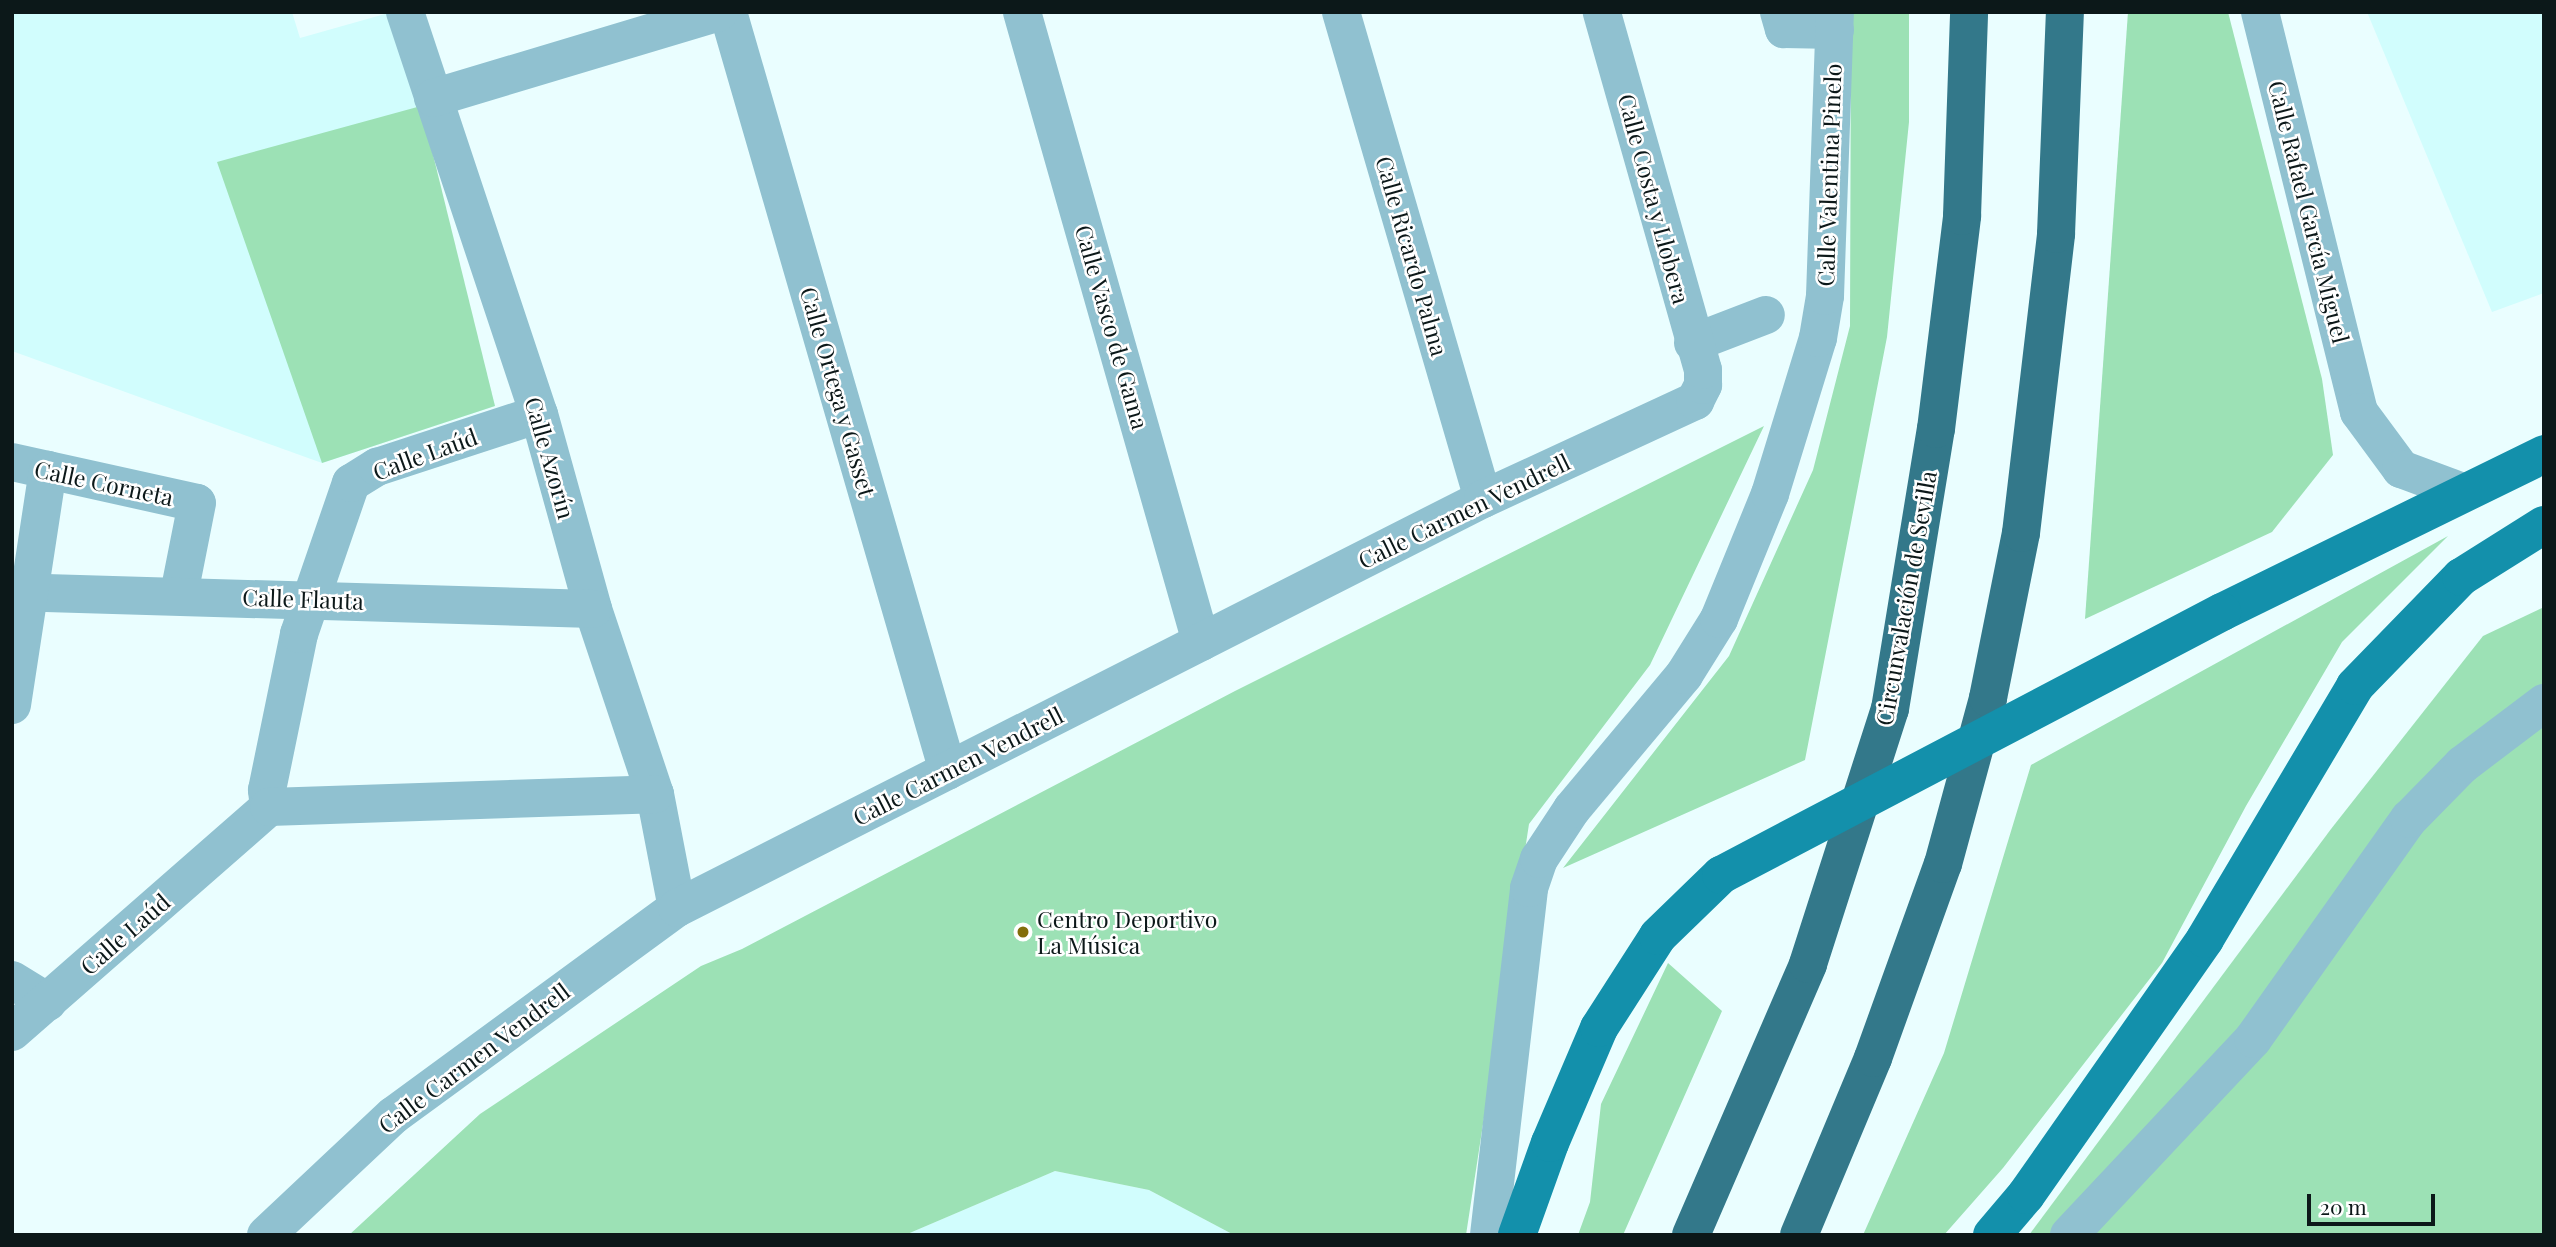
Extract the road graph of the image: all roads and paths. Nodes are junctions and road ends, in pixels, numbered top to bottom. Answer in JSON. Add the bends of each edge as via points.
{"nodes":[{"id":1,"x":405,"y":12,"type":"edge"},
{"id":2,"x":719,"y":12,"type":"edge"},
{"id":3,"x":728,"y":12,"type":"edge"},
{"id":4,"x":1022,"y":12,"type":"edge"},
{"id":5,"x":1341,"y":12,"type":"edge"},
{"id":6,"x":1602,"y":12,"type":"edge"},
{"id":7,"x":1779,"y":12,"type":"edge"},
{"id":8,"x":1969,"y":12,"type":"edge"},
{"id":9,"x":2065,"y":12,"type":"edge"},
{"id":10,"x":2260,"y":12,"type":"edge"},
{"id":11,"x":1835,"y":21,"type":"edge"},
{"id":12,"x":433,"y":98,"type":"junction"},
{"id":13,"x":1766,"y":315,"type":"dead end"},
{"id":14,"x":1693,"y":342,"type":"junction"},
{"id":15,"x":1703,"y":385,"type":"joint"},
{"id":16,"x":539,"y":414,"type":"junction"},
{"id":17,"x":2544,"y":454,"type":"edge"},
{"id":18,"x":30,"y":466,"type":"edge"},
{"id":19,"x":2463,"y":492,"type":"junction"},
{"id":20,"x":1483,"y":499,"type":"junction"},
{"id":21,"x":2544,"y":525,"type":"edge"},
{"id":22,"x":21,"y":592,"type":"edge"},
{"id":23,"x":178,"y":594,"type":"junction"},
{"id":24,"x":310,"y":599,"type":"junction"},
{"id":25,"x":593,"y":609,"type":"junction"},
{"id":26,"x":1201,"y":642,"type":"junction"},
{"id":27,"x":2544,"y":704,"type":"edge"},
{"id":28,"x":12,"y":705,"type":"edge"},
{"id":29,"x":948,"y":771,"type":"junction"},
{"id":30,"x":655,"y":794,"type":"junction"},
{"id":31,"x":269,"y":807,"type":"junction"},
{"id":32,"x":677,"y":908,"type":"junction"},
{"id":33,"x":12,"y":980,"type":"edge"},
{"id":34,"x":48,"y":1002,"type":"junction"},
{"id":35,"x":12,"y":1032,"type":"edge"},
{"id":36,"x":266,"y":1235,"type":"edge"},
{"id":37,"x":1489,"y":1235,"type":"edge"},
{"id":38,"x":1517,"y":1235,"type":"edge"},
{"id":39,"x":1691,"y":1235,"type":"edge"},
{"id":40,"x":1799,"y":1235,"type":"edge"},
{"id":41,"x":1992,"y":1235,"type":"edge"},
{"id":42,"x":2069,"y":1235,"type":"edge"}],
"edges":[{"from":1,"to":12,"type":"street","name":"Calle Azorín"},
{"from":2,"to":12,"type":"street"},
{"from":3,"to":29,"type":"street","name":"Calle Ortega y Gasset"},
{"from":4,"to":26,"type":"street","name":"Calle Vasco de Gama"},
{"from":5,"to":20,"type":"street","name":"Calle Ricardo Palma"},
{"from":6,"to":14,"type":"street","name":"Calle Costa y Llobera"},
{"from":7,"to":11,"type":"street","via":[[1784,29]]},
{"from":8,"to":39,"type":"highway","name":"Circunvalación de Sevilla","via":[[1962,216],[1936,429],[1891,709],[1808,964]]},
{"from":9,"to":40,"type":"highway","via":[[2056,234],[2021,533],[1988,698],[1933,890],[1874,1058]]},
{"from":10,"to":19,"type":"street","name":"Calle Rafael García Miguel","via":[[2359,412],[2401,469]]},
{"from":11,"to":37,"type":"street","name":"Calle Valentina Pinelo","via":[[1825,296],[1818,338],[1770,494],[1719,619],[1684,675],[1572,809],[1539,859],[1529,888]]},
{"from":12,"to":16,"type":"street","name":"Calle Azorín"},
{"from":13,"to":14,"type":"street"},
{"from":14,"to":15,"type":"street","name":"Calle Costa y Llobera"},
{"from":15,"to":20,"type":"street","name":"Calle Carmen Vendrell","via":[[1695,401]]},
{"from":16,"to":24,"type":"street","name":"Calle Laúd","via":[[377,467],[351,483],[322,577]]},
{"from":16,"to":25,"type":"street","name":"Calle Azorín"},
{"from":17,"to":19,"type":"main road"},
{"from":18,"to":22,"type":"street"},
{"from":18,"to":23,"type":"street","name":"Calle Corneta","via":[[197,503]]},
{"from":19,"to":38,"type":"main road","bridge":true,"via":[[2222,612],[1721,875],[1658,936],[1599,1028]]},
{"from":20,"to":26,"type":"street","name":"Calle Carmen Vendrell"},
{"from":21,"to":41,"type":"main road","via":[[2461,577],[2355,686],[2205,939],[2026,1195]]},
{"from":22,"to":23,"type":"street","name":"Calle Flauta"},
{"from":22,"to":28,"type":"street"},
{"from":23,"to":24,"type":"street","name":"Calle Flauta"},
{"from":24,"to":25,"type":"street","name":"Calle Flauta"},
{"from":24,"to":31,"type":"street","name":"Calle Laúd","via":[[267,790]]},
{"from":25,"to":30,"type":"street","name":"Calle Azorín"},
{"from":26,"to":29,"type":"street","name":"Calle Carmen Vendrell"},
{"from":27,"to":42,"type":"street","via":[[2462,765],[2409,819],[2253,1039]]},
{"from":29,"to":32,"type":"street","name":"Calle Carmen Vendrell"},
{"from":30,"to":31,"type":"street"},
{"from":30,"to":32,"type":"street","name":"Calle Azorín"},
{"from":31,"to":34,"type":"street","name":"Calle Laúd"},
{"from":32,"to":36,"type":"street","name":"Calle Carmen Vendrell","via":[[394,1115]]},
{"from":33,"to":34,"type":"street"},
{"from":34,"to":35,"type":"street","name":"Calle Laúd"}]}
